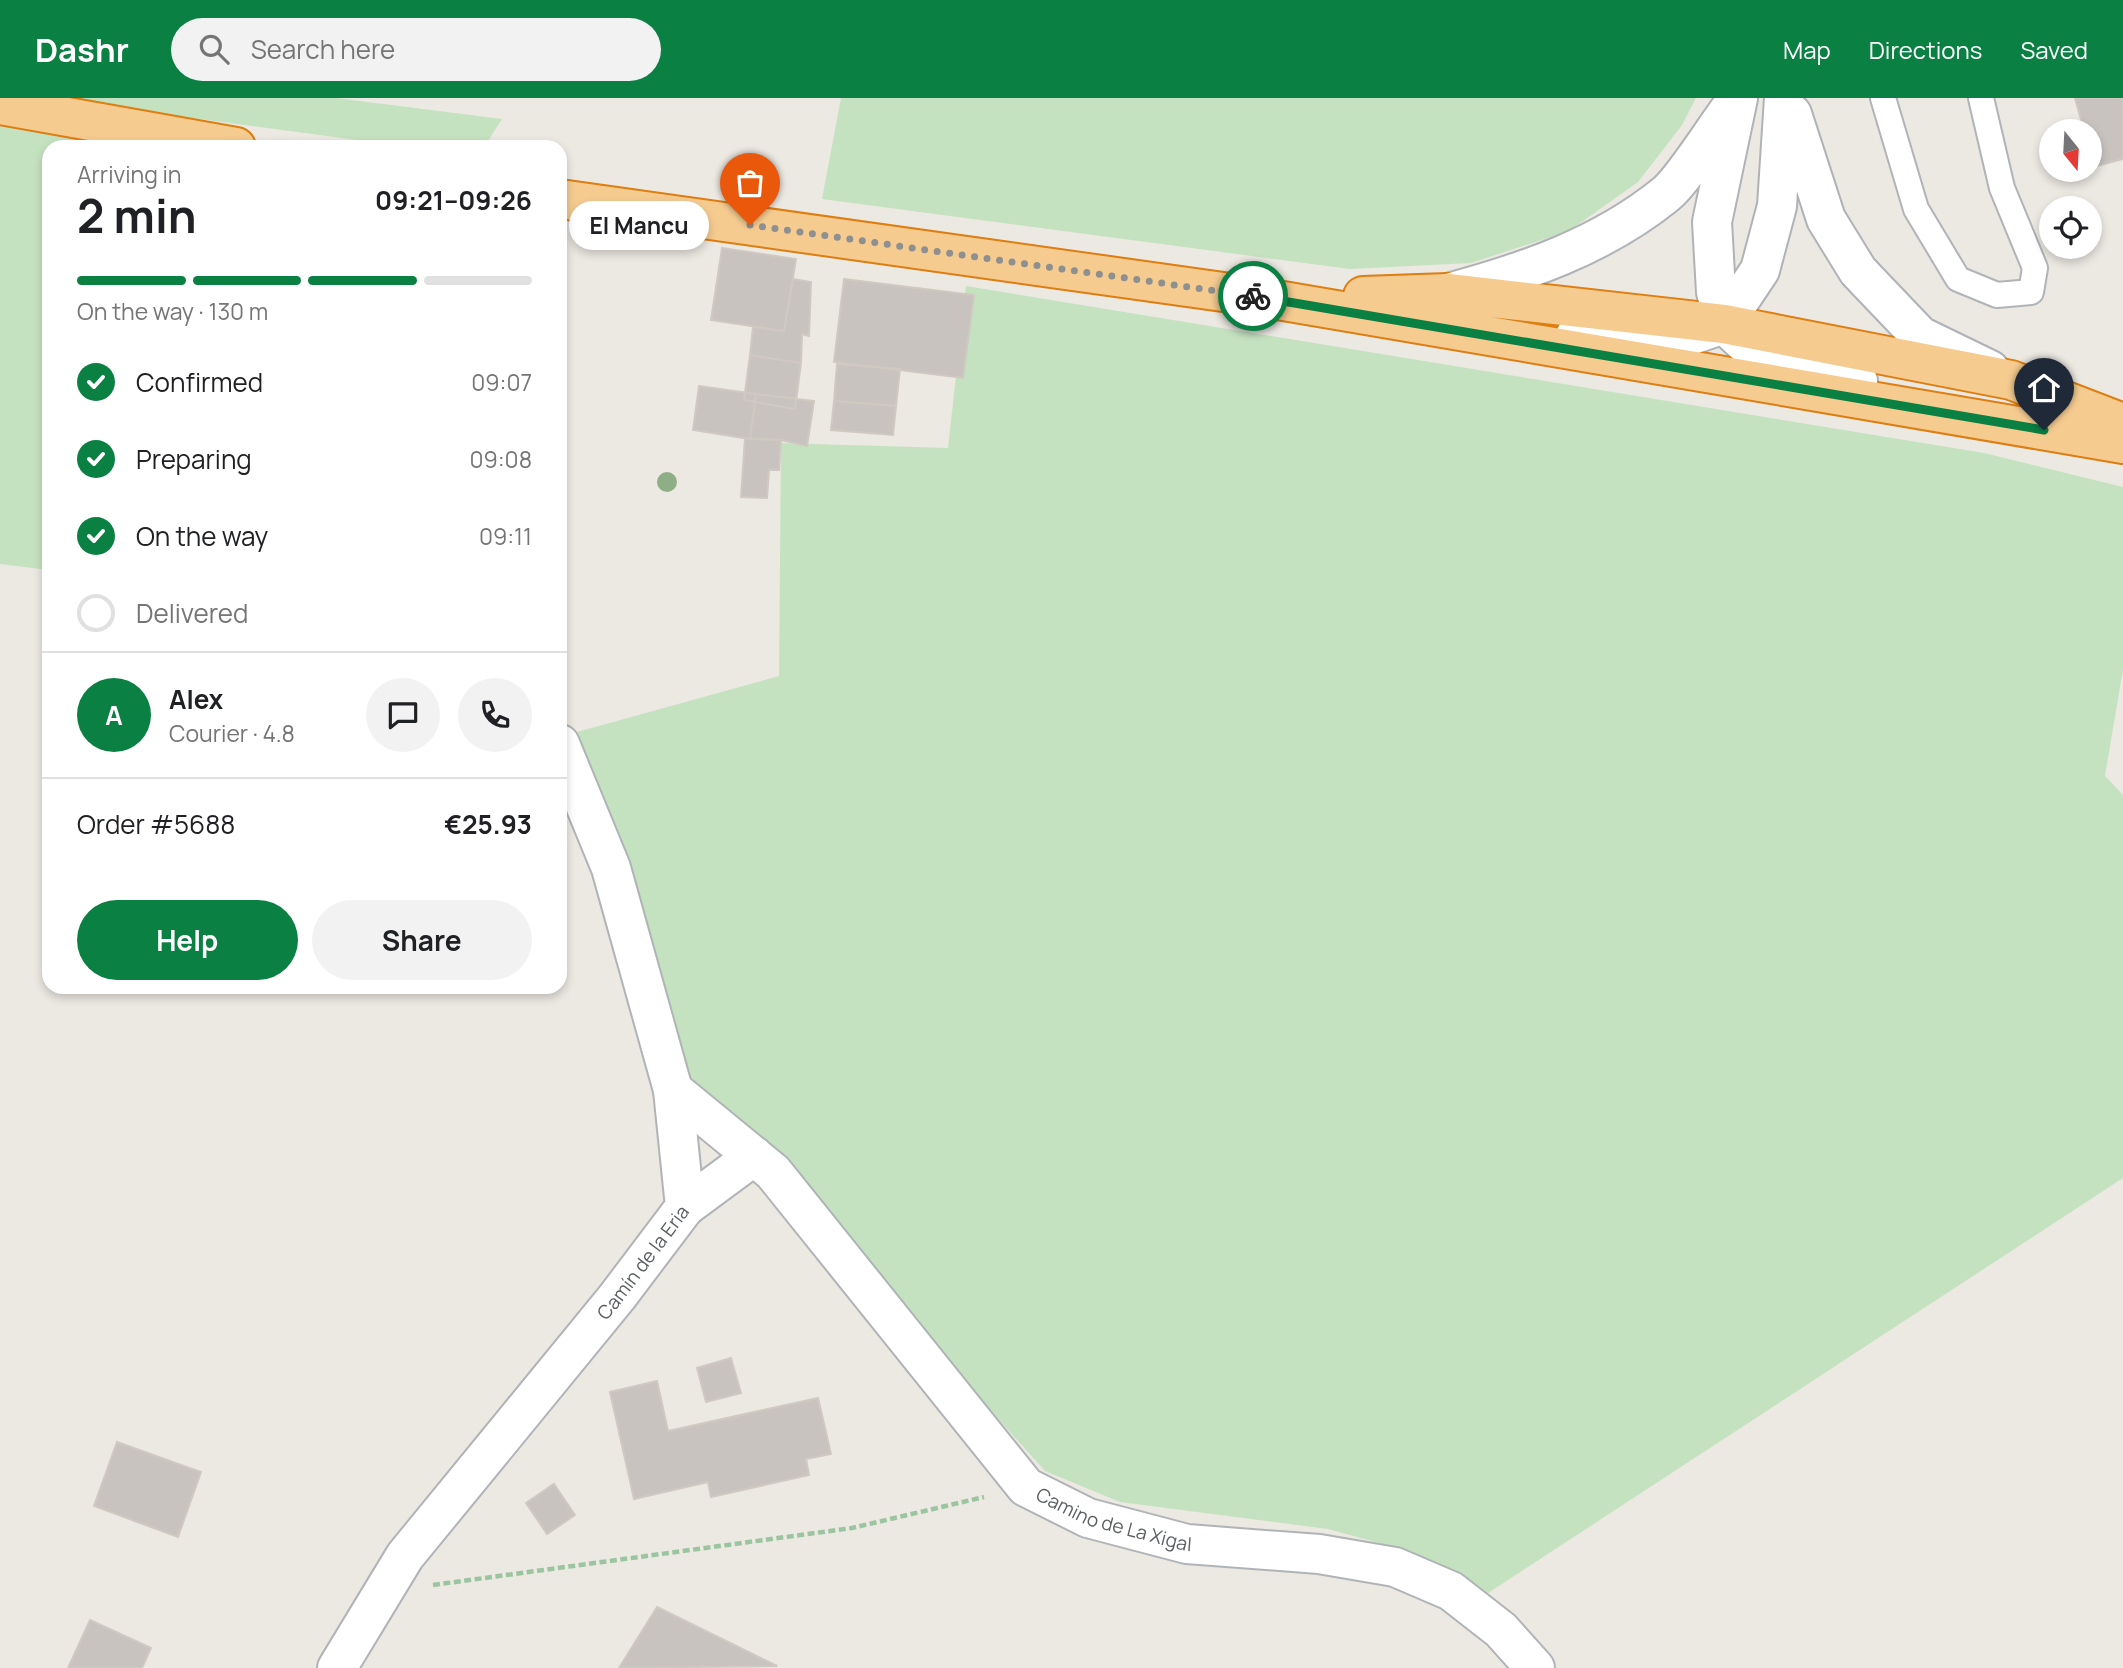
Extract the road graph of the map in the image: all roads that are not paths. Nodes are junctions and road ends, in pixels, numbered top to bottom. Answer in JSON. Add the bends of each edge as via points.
{"nodes":[{"id":1,"x":1738,"y":98,"type":"edge"},
{"id":2,"x":1786,"y":98,"type":"edge"},
{"id":3,"x":1883,"y":98,"type":"edge"},
{"id":4,"x":1981,"y":98,"type":"edge"},
{"id":5,"x":0,"y":105,"type":"edge"},
{"id":6,"x":197,"y":140,"type":"edge"},
{"id":7,"x":567,"y":200,"type":"edge"},
{"id":8,"x":1438,"y":309,"type":"junction"},
{"id":9,"x":1724,"y":324,"type":"junction"},
{"id":10,"x":2011,"y":380,"type":"junction"},
{"id":11,"x":1992,"y":421,"type":"junction"},
{"id":12,"x":2123,"y":424,"type":"edge"},
{"id":13,"x":2123,"y":444,"type":"edge"},
{"id":14,"x":567,"y":761,"type":"edge"},
{"id":15,"x":673,"y":1090,"type":"junction"},
{"id":16,"x":754,"y":1156,"type":"junction"},
{"id":17,"x":685,"y":1208,"type":"junction"},
{"id":18,"x":337,"y":1668,"type":"edge"},
{"id":19,"x":1535,"y":1668,"type":"edge"}],
"edges":[{"from":1,"to":8,"type":"street","via":[[1667,193],[1574,251]]},
{"from":1,"to":9,"type":"street","via":[[1712,222],[1716,292]]},
{"from":2,"to":9,"type":"street","via":[[1777,205],[1760,270]]},
{"from":2,"to":10,"type":"street","via":[[1826,219],[1858,271],[1920,336]]},
{"from":3,"to":4,"type":"lane","via":[[1916,209],[1958,279],[1997,295],[2031,292],[2035,268],[2002,188]]},
{"from":5,"to":6,"type":"highway"},
{"from":7,"to":8,"type":"highway","via":[[1266,298]]},
{"from":8,"to":9,"type":"street","via":[[1670,343]]},
{"from":8,"to":11,"type":"highway"},
{"from":9,"to":10,"type":"highway"},
{"from":9,"to":11,"type":"street","via":[[1757,355],[1810,372],[1939,396]]},
{"from":10,"to":12,"type":"highway"},
{"from":11,"to":13,"type":"highway"},
{"from":14,"to":15,"type":"street","name":"Camín de la Eria","via":[[611,868]]},
{"from":15,"to":16,"type":"street","name":"Camino de La Xigal"},
{"from":15,"to":17,"type":"street","name":"Camín de la Eria"},
{"from":16,"to":17,"type":"street"},
{"from":16,"to":19,"type":"street","name":"Camino de La Xigal","via":[[774,1172],[1026,1487],[1087,1518],[1187,1544],[1319,1554],[1395,1567],[1451,1591],[1501,1630]]},
{"from":17,"to":18,"type":"street","name":"Camín de la Eria","via":[[405,1556]]}]}
